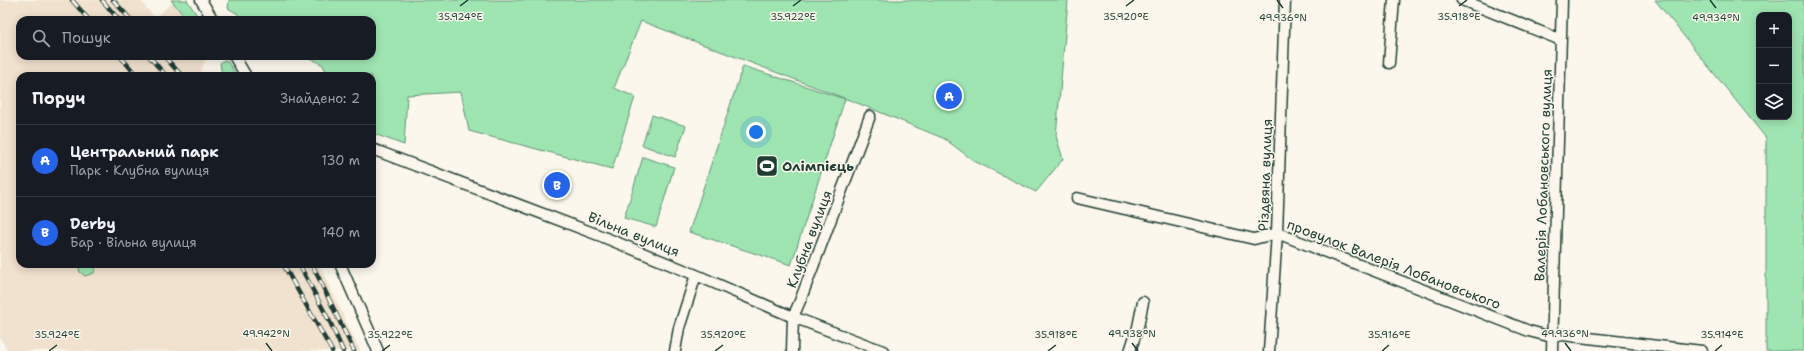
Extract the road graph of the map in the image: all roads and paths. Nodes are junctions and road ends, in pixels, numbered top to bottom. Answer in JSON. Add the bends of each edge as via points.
{"nodes":[{"id":1,"x":200,"y":0,"type":"edge"},
{"id":2,"x":1285,"y":0,"type":"edge"},
{"id":3,"x":1394,"y":0,"type":"edge"},
{"id":4,"x":1462,"y":0,"type":"edge"},
{"id":5,"x":1562,"y":0,"type":"edge"},
{"id":6,"x":210,"y":16,"type":"edge"},
{"id":7,"x":1561,"y":40,"type":"junction"},
{"id":8,"x":236,"y":60,"type":"edge"},
{"id":9,"x":1389,"y":63,"type":"dead end"},
{"id":10,"x":244,"y":72,"type":"edge"},
{"id":11,"x":870,"y":116,"type":"dead end"},
{"id":12,"x":376,"y":151,"type":"edge"},
{"id":13,"x":1077,"y":198,"type":"dead end"},
{"id":14,"x":1277,"y":233,"type":"junction"},
{"id":15,"x":342,"y":268,"type":"edge"},
{"id":16,"x":696,"y":274,"type":"junction"},
{"id":17,"x":1143,"y":302,"type":"dead end"},
{"id":18,"x":793,"y":317,"type":"junction"},
{"id":19,"x":1552,"y":337,"type":"junction"},
{"id":20,"x":378,"y":351,"type":"edge"},
{"id":21,"x":675,"y":351,"type":"edge"},
{"id":22,"x":792,"y":351,"type":"edge"},
{"id":23,"x":883,"y":351,"type":"edge"},
{"id":24,"x":1130,"y":351,"type":"edge"},
{"id":25,"x":1269,"y":351,"type":"edge"},
{"id":26,"x":1552,"y":351,"type":"edge"},
{"id":27,"x":1702,"y":351,"type":"edge"}],
"edges":[{"from":1,"to":6,"type":"street"},
{"from":2,"to":14,"type":"street","name":"Різдвяна вулиця"},
{"from":3,"to":9,"type":"street"},
{"from":4,"to":7,"type":"street"},
{"from":5,"to":7,"type":"street","name":"Валерія Лобановського вулиця"},
{"from":7,"to":19,"type":"street","name":"Валерія Лобановського вулиця"},
{"from":8,"to":10,"type":"street"},
{"from":11,"to":18,"type":"street","name":"Клубна вулиця"},
{"from":12,"to":16,"type":"street","name":"Вільна вулиця"},
{"from":13,"to":14,"type":"street","name":"провулок Валерія Лобановського","via":[[1254,238]]},
{"from":14,"to":19,"type":"street","name":"провулок Валерія Лобановського","via":[[1529,331]]},
{"from":14,"to":25,"type":"street","name":"Різдвяна вулиця"},
{"from":15,"to":20,"type":"street"},
{"from":16,"to":18,"type":"street","name":"Вільна вулиця"},
{"from":16,"to":21,"type":"street"},
{"from":17,"to":24,"type":"street"},
{"from":18,"to":22,"type":"street","name":"Клубна вулиця"},
{"from":18,"to":23,"type":"street","name":"Вільна вулиця"},
{"from":19,"to":26,"type":"street","name":"Валерія Лобановського вулиця"},
{"from":19,"to":27,"type":"street","name":"провулок Валерія Лобановського","via":[[1562,335]]}]}
